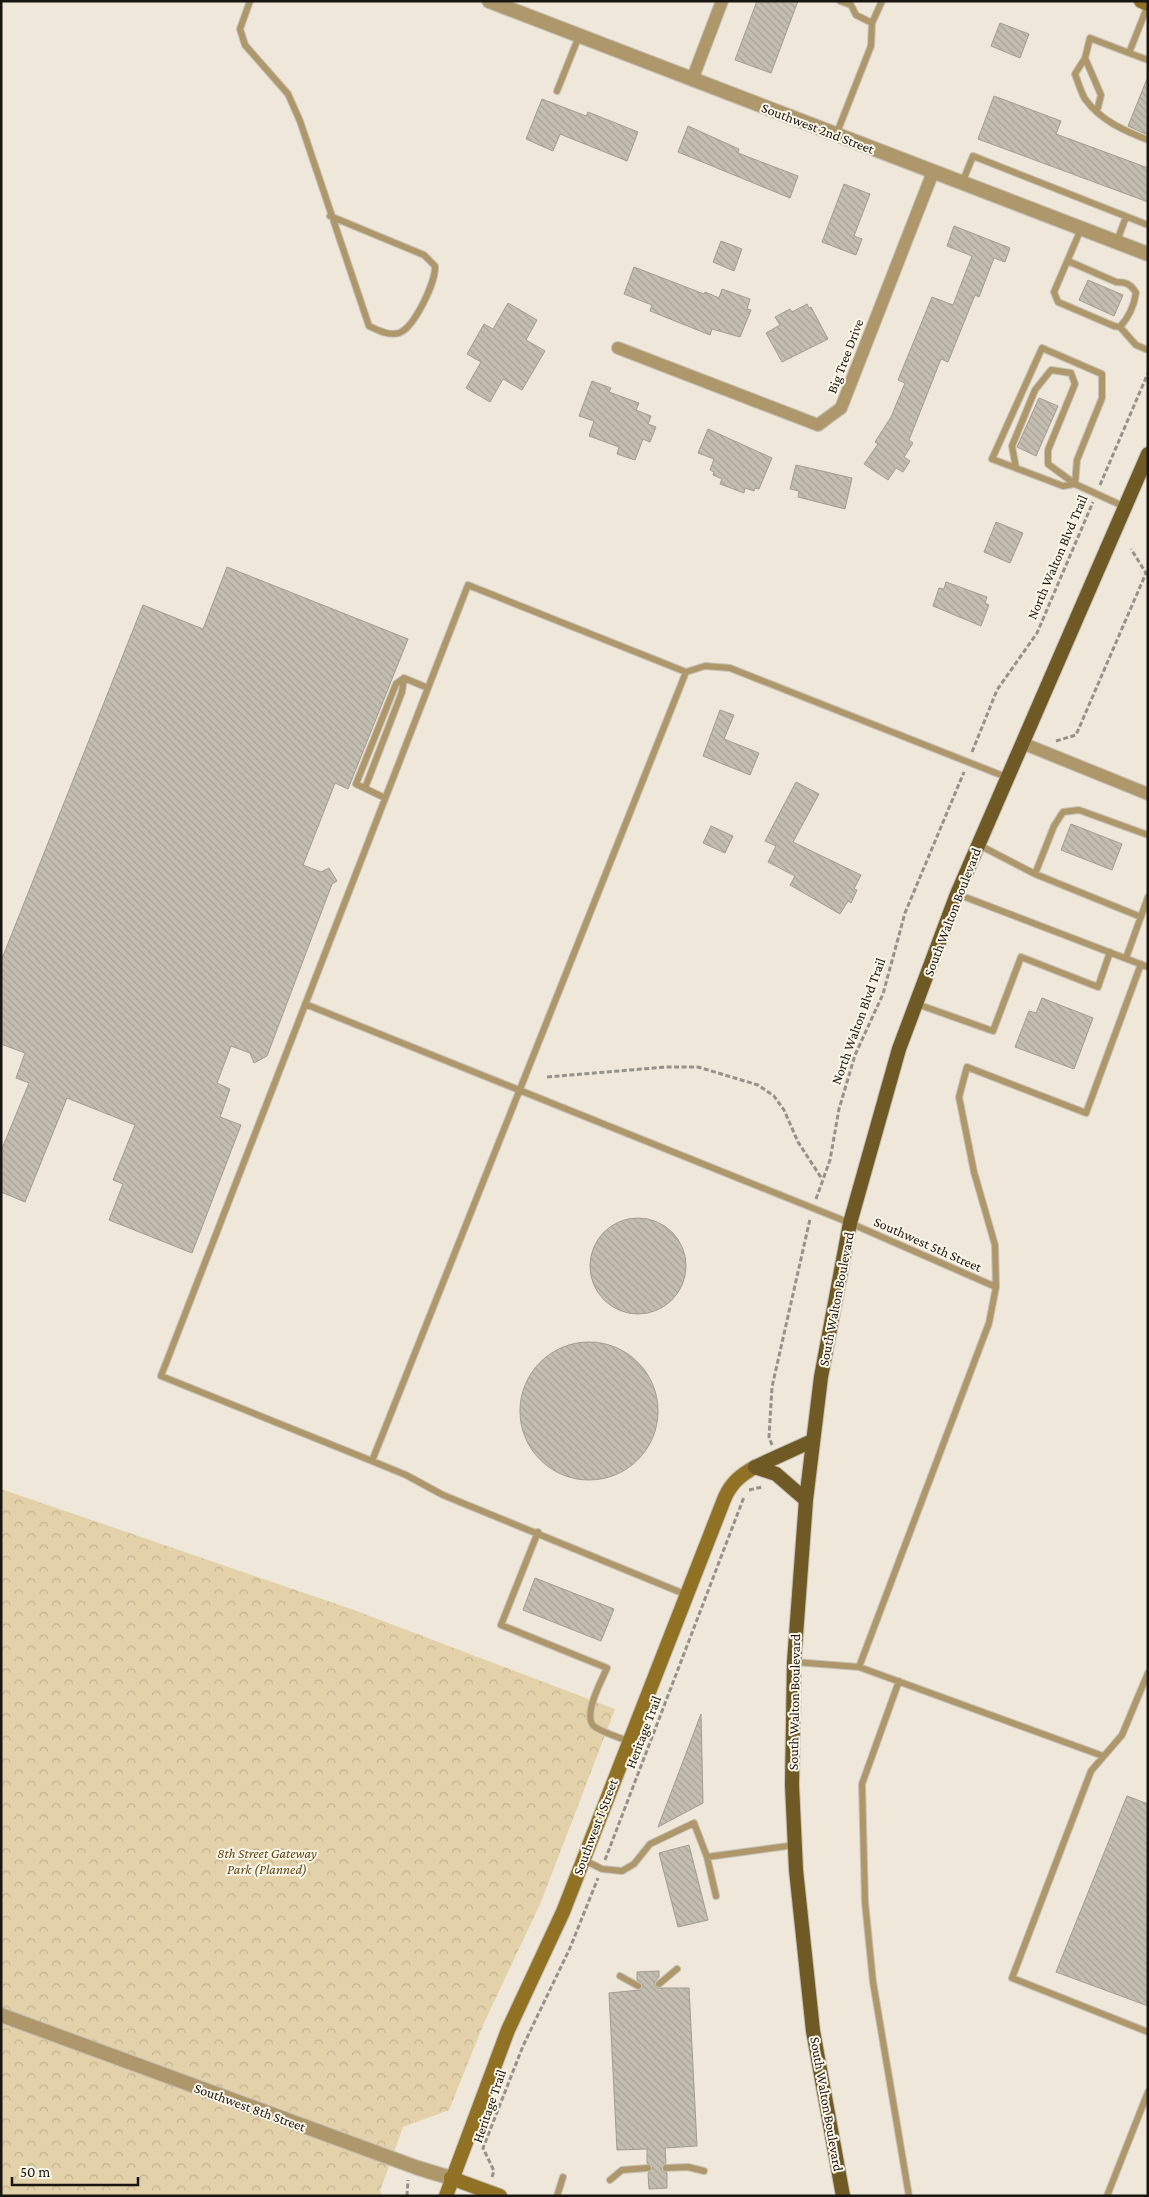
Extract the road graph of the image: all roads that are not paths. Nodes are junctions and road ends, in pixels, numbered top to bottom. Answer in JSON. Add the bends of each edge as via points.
{"nodes":[{"id":1,"x":250,"y":1,"type":"edge"},
{"id":2,"x":489,"y":1,"type":"edge"},
{"id":3,"x":722,"y":1,"type":"edge"},
{"id":4,"x":840,"y":1,"type":"edge"},
{"id":5,"x":882,"y":1,"type":"edge"},
{"id":6,"x":1141,"y":1,"type":"edge"},
{"id":7,"x":851,"y":3,"type":"edge"},
{"id":8,"x":1148,"y":4,"type":"edge"},
{"id":9,"x":872,"y":23,"type":"junction"},
{"id":10,"x":579,"y":36,"type":"junction"},
{"id":11,"x":1129,"y":53,"type":"junction"},
{"id":12,"x":1085,"y":58,"type":"junction"},
{"id":13,"x":1148,"y":60,"type":"edge"},
{"id":14,"x":692,"y":80,"type":"junction"},
{"id":15,"x":557,"y":92,"type":"dead end"},
{"id":16,"x":1097,"y":110,"type":"junction"},
{"id":17,"x":836,"y":135,"type":"junction"},
{"id":18,"x":1148,"y":140,"type":"edge"},
{"id":19,"x":933,"y":172,"type":"junction"},
{"id":20,"x":962,"y":183,"type":"junction"},
{"id":21,"x":330,"y":216,"type":"junction"},
{"id":22,"x":1126,"y":217,"type":"junction"},
{"id":23,"x":1148,"y":226,"type":"edge"},
{"id":24,"x":1081,"y":229,"type":"junction"},
{"id":25,"x":1116,"y":242,"type":"junction"},
{"id":26,"x":1148,"y":254,"type":"edge"},
{"id":27,"x":1068,"y":261,"type":"junction"},
{"id":28,"x":1120,"y":327,"type":"junction"},
{"id":29,"x":618,"y":348,"type":"dead end"},
{"id":30,"x":1148,"y":350,"type":"edge"},
{"id":31,"x":1148,"y":454,"type":"edge"},
{"id":32,"x":1016,"y":468,"type":"junction"},
{"id":33,"x":1144,"y":471,"type":"edge"},
{"id":34,"x":1075,"y":484,"type":"junction"},
{"id":35,"x":1126,"y":507,"type":"junction"},
{"id":36,"x":686,"y":672,"type":"junction"},
{"id":37,"x":428,"y":688,"type":"junction"},
{"id":38,"x":1022,"y":743,"type":"junction"},
{"id":39,"x":1006,"y":777,"type":"junction"},
{"id":40,"x":1148,"y":794,"type":"edge"},
{"id":41,"x":385,"y":798,"type":"junction"},
{"id":42,"x":1148,"y":836,"type":"edge"},
{"id":43,"x":978,"y":845,"type":"junction"},
{"id":44,"x":1035,"y":874,"type":"junction"},
{"id":45,"x":957,"y":894,"type":"junction"},
{"id":46,"x":1148,"y":897,"type":"edge"},
{"id":47,"x":1141,"y":917,"type":"junction"},
{"id":48,"x":1110,"y":952,"type":"junction"},
{"id":49,"x":1126,"y":958,"type":"junction"},
{"id":50,"x":1141,"y":964,"type":"junction"},
{"id":51,"x":1148,"y":967,"type":"edge"},
{"id":52,"x":305,"y":1004,"type":"junction"},
{"id":53,"x":917,"y":1004,"type":"junction"},
{"id":54,"x":519,"y":1090,"type":"junction"},
{"id":55,"x":850,"y":1223,"type":"junction"},
{"id":56,"x":996,"y":1287,"type":"junction"},
{"id":57,"x":812,"y":1440,"type":"junction"},
{"id":58,"x":372,"y":1460,"type":"junction"},
{"id":59,"x":755,"y":1468,"type":"junction"},
{"id":60,"x":806,"y":1500,"type":"junction"},
{"id":61,"x":538,"y":1532,"type":"junction"},
{"id":62,"x":687,"y":1595,"type":"junction"},
{"id":63,"x":794,"y":1662,"type":"junction"},
{"id":64,"x":859,"y":1667,"type":"junction"},
{"id":65,"x":1148,"y":1673,"type":"edge"},
{"id":66,"x":899,"y":1681,"type":"junction"},
{"id":67,"x":628,"y":1742,"type":"junction"},
{"id":68,"x":1103,"y":1756,"type":"junction"},
{"id":69,"x":795,"y":1845,"type":"junction"},
{"id":70,"x":707,"y":1857,"type":"junction"},
{"id":71,"x":583,"y":1860,"type":"junction"},
{"id":72,"x":716,"y":1896,"type":"dead end"},
{"id":73,"x":676,"y":1968,"type":"dead end"},
{"id":74,"x":620,"y":1976,"type":"dead end"},
{"id":75,"x":659,"y":1984,"type":"dead end"},
{"id":76,"x":638,"y":1986,"type":"dead end"},
{"id":77,"x":1,"y":2015,"type":"edge"},
{"id":78,"x":1148,"y":2032,"type":"edge"},
{"id":79,"x":1148,"y":2092,"type":"edge"},
{"id":80,"x":648,"y":2168,"type":"dead end"},
{"id":81,"x":666,"y":2168,"type":"dead end"},
{"id":82,"x":704,"y":2171,"type":"dead end"},
{"id":83,"x":563,"y":2177,"type":"dead end"},
{"id":84,"x":452,"y":2178,"type":"junction"},
{"id":85,"x":610,"y":2180,"type":"dead end"},
{"id":86,"x":446,"y":2196,"type":"edge"},
{"id":87,"x":500,"y":2196,"type":"edge"},
{"id":88,"x":557,"y":2196,"type":"edge"},
{"id":89,"x":843,"y":2196,"type":"edge"},
{"id":90,"x":909,"y":2196,"type":"edge"},
{"id":91,"x":1107,"y":2196,"type":"edge"}],
"edges":[{"from":1,"to":21,"type":"lane","via":[[240,29],[245,45],[288,94],[300,121]]},
{"from":2,"to":10,"type":"street","name":"Southwest 2nd Street"},
{"from":3,"to":14,"type":"street"},
{"from":4,"to":7,"type":"lane"},
{"from":5,"to":9,"type":"lane"},
{"from":6,"to":8,"type":"main road"},
{"from":7,"to":9,"type":"lane","via":[[856,15]]},
{"from":8,"to":11,"type":"lane"},
{"from":9,"to":17,"type":"lane","via":[[871,46]]},
{"from":10,"to":14,"type":"street","name":"Southwest 2nd Street"},
{"from":10,"to":15,"type":"lane"},
{"from":11,"to":12,"type":"lane","via":[[1090,38]]},
{"from":11,"to":13,"type":"lane"},
{"from":12,"to":16,"type":"lane","via":[[1101,95]]},
{"from":12,"to":16,"type":"lane","via":[[1075,74],[1085,99]]},
{"from":14,"to":17,"type":"street","name":"Southwest 2nd Street"},
{"from":16,"to":18,"type":"lane","via":[[1117,128]]},
{"from":17,"to":19,"type":"street","name":"Southwest 2nd Street"},
{"from":19,"to":20,"type":"street","name":"Southwest 2nd Street"},
{"from":19,"to":29,"type":"street","name":"Big Tree Drive","via":[[841,408],[818,425]]},
{"from":20,"to":22,"type":"lane","via":[[973,156]]},
{"from":20,"to":24,"type":"street","name":"Southwest 2nd Street"},
{"from":21,"to":21,"type":"lane","via":[[424,255],[436,266],[436,275],[408,329],[386,334],[369,326]]},
{"from":22,"to":23,"type":"lane"},
{"from":22,"to":25,"type":"lane"},
{"from":24,"to":25,"type":"street","name":"Southwest 2nd Street"},
{"from":24,"to":27,"type":"lane"},
{"from":25,"to":26,"type":"street","name":"Southwest 2nd Street"},
{"from":27,"to":28,"type":"lane","via":[[1054,292],[1058,302]]},
{"from":27,"to":28,"type":"lane","via":[[1132,286],[1136,293],[1135,301]]},
{"from":28,"to":30,"type":"lane","via":[[1136,345]]},
{"from":31,"to":33,"type":"main road","name":"South Walton Boulevard"},
{"from":32,"to":34,"type":"lane","via":[[1063,486]]},
{"from":32,"to":34,"type":"lane","via":[[1012,446],[1036,390],[1051,370],[1071,373],[1075,384],[1048,450],[1048,464]]},
{"from":32,"to":34,"type":"lane","via":[[992,459],[1042,348],[1102,374],[1102,398],[1077,460]]},
{"from":33,"to":35,"type":"main road","name":"South Walton Boulevard"},
{"from":34,"to":35,"type":"lane"},
{"from":35,"to":38,"type":"main road","name":"South Walton Boulevard"},
{"from":36,"to":37,"type":"lane","via":[[468,585]]},
{"from":36,"to":39,"type":"lane","via":[[705,666],[730,668]]},
{"from":36,"to":54,"type":"lane"},
{"from":37,"to":41,"type":"lane"},
{"from":37,"to":41,"type":"lane","via":[[404,678],[396,684],[356,784]]},
{"from":38,"to":39,"type":"main road","name":"South Walton Boulevard"},
{"from":38,"to":40,"type":"street"},
{"from":39,"to":43,"type":"main road","name":"South Walton Boulevard"},
{"from":41,"to":52,"type":"lane"},
{"from":42,"to":44,"type":"lane","via":[[1079,810],[1064,812],[1054,826]]},
{"from":43,"to":44,"type":"lane"},
{"from":43,"to":45,"type":"main road","name":"South Walton Boulevard"},
{"from":44,"to":47,"type":"lane"},
{"from":45,"to":48,"type":"lane"},
{"from":45,"to":53,"type":"main road","name":"South Walton Boulevard"},
{"from":46,"to":47,"type":"lane"},
{"from":47,"to":49,"type":"lane"},
{"from":48,"to":49,"type":"lane"},
{"from":48,"to":53,"type":"lane","via":[[1098,987],[1021,956],[993,1031]]},
{"from":49,"to":50,"type":"lane"},
{"from":50,"to":51,"type":"lane"},
{"from":50,"to":56,"type":"lane","via":[[1086,1113],[967,1067],[959,1097],[974,1172],[995,1245]]},
{"from":52,"to":54,"type":"lane","name":"Southwest 5th Street"},
{"from":52,"to":58,"type":"lane","via":[[161,1376]]},
{"from":53,"to":55,"type":"main road","name":"South Walton Boulevard","via":[[899,1049]]},
{"from":54,"to":55,"type":"lane","name":"Southwest 5th Street"},
{"from":54,"to":58,"type":"lane"},
{"from":55,"to":56,"type":"lane","name":"Southwest 5th Street"},
{"from":55,"to":57,"type":"main road","name":"South Walton Boulevard"},
{"from":56,"to":64,"type":"lane","via":[[989,1323]]},
{"from":57,"to":59,"type":"main road"},
{"from":57,"to":60,"type":"main road","name":"South Walton Boulevard"},
{"from":58,"to":61,"type":"lane","via":[[442,1495]]},
{"from":59,"to":60,"type":"main road","via":[[776,1474]]},
{"from":59,"to":62,"type":"main road","name":"Southwest I Street","via":[[730,1484]]},
{"from":60,"to":63,"type":"main road","name":"South Walton Boulevard"},
{"from":61,"to":62,"type":"lane"},
{"from":61,"to":67,"type":"lane","via":[[501,1625],[606,1668],[589,1712],[590,1721]]},
{"from":62,"to":67,"type":"main road","name":"Southwest I Street"},
{"from":63,"to":64,"type":"lane"},
{"from":63,"to":69,"type":"main road","name":"South Walton Boulevard","via":[[792,1785]]},
{"from":64,"to":66,"type":"lane"},
{"from":65,"to":68,"type":"lane","via":[[1122,1735]]},
{"from":66,"to":68,"type":"lane"},
{"from":66,"to":90,"type":"lane","via":[[862,1784],[862,1793],[865,1902],[873,1982]]},
{"from":67,"to":71,"type":"main road","name":"Southwest I Street"},
{"from":68,"to":78,"type":"lane","via":[[1092,1771],[1012,1978]]},
{"from":69,"to":70,"type":"lane"},
{"from":69,"to":89,"type":"main road","name":"South Walton Boulevard","via":[[813,2031]]},
{"from":70,"to":71,"type":"lane","via":[[694,1823],[650,1844],[634,1864],[622,1871],[602,1869]]},
{"from":70,"to":72,"type":"lane"},
{"from":71,"to":84,"type":"main road","name":"Southwest I Street","via":[[563,1912],[508,2030]]},
{"from":73,"to":75,"type":"lane"},
{"from":74,"to":76,"type":"lane"},
{"from":77,"to":84,"type":"street","name":"Southwest 8th Street"},
{"from":79,"to":91,"type":"lane"},
{"from":80,"to":85,"type":"lane","via":[[622,2170]]},
{"from":81,"to":82,"type":"lane","via":[[688,2167]]},
{"from":83,"to":88,"type":"lane"},
{"from":84,"to":86,"type":"main road","name":"Southwest I Street"},
{"from":84,"to":87,"type":"main road","name":"Southwest 8th Street"}]}
